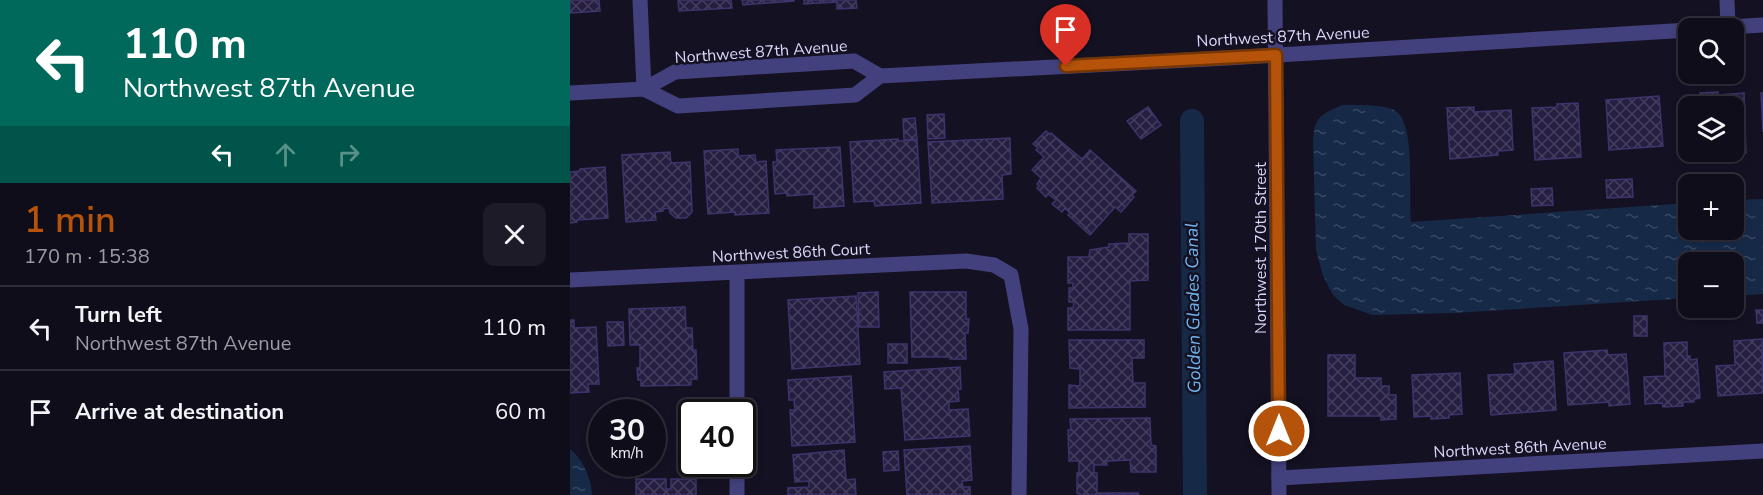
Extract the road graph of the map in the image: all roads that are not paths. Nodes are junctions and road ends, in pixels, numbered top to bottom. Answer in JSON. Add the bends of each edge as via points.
{"nodes":[{"id":1,"x":640,"y":0,"type":"edge"},
{"id":2,"x":1275,"y":0,"type":"edge"},
{"id":3,"x":1727,"y":0,"type":"edge"},
{"id":4,"x":1728,"y":18,"type":"edge"},
{"id":5,"x":1763,"y":26,"type":"edge"},
{"id":6,"x":1744,"y":27,"type":"edge"},
{"id":7,"x":1678,"y":31,"type":"edge"},
{"id":8,"x":1276,"y":55,"type":"junction"},
{"id":9,"x":880,"y":76,"type":"junction"},
{"id":10,"x":644,"y":89,"type":"junction"},
{"id":11,"x":570,"y":93,"type":"edge"},
{"id":12,"x":737,"y":273,"type":"junction"},
{"id":13,"x":570,"y":280,"type":"edge"},
{"id":14,"x":737,"y":399,"type":"edge"},
{"id":15,"x":1763,"y":451,"type":"edge"},
{"id":16,"x":737,"y":477,"type":"edge"},
{"id":17,"x":1279,"y":478,"type":"junction"},
{"id":18,"x":737,"y":495,"type":"edge"},
{"id":19,"x":1019,"y":495,"type":"edge"},
{"id":20,"x":1279,"y":495,"type":"edge"}],
"edges":[{"from":1,"to":10,"type":"street"},
{"from":2,"to":8,"type":"street","name":"Northwest 170th Street"},
{"from":3,"to":4,"type":"street"},
{"from":5,"to":6,"type":"street"},
{"from":7,"to":8,"type":"street","name":"Northwest 87th Avenue"},
{"from":8,"to":9,"type":"street","name":"Northwest 87th Avenue"},
{"from":8,"to":17,"type":"street","name":"Northwest 170th Street"},
{"from":9,"to":10,"type":"street","name":"Northwest 87th Avenue","via":[[854,61],[675,72]]},
{"from":9,"to":10,"type":"street","name":"Northwest 87th Avenue","via":[[855,95],[678,106]]},
{"from":10,"to":11,"type":"street","name":"Northwest 87th Avenue"},
{"from":12,"to":13,"type":"street","name":"Northwest 86th Court"},
{"from":12,"to":14,"type":"street"},
{"from":12,"to":19,"type":"street","name":"Northwest 86th Court","via":[[966,261],[994,265],[1011,275],[1021,329]]},
{"from":15,"to":17,"type":"street","name":"Northwest 86th Avenue"},
{"from":16,"to":18,"type":"street"},
{"from":17,"to":20,"type":"street","name":"Northwest 170th Street"}]}
